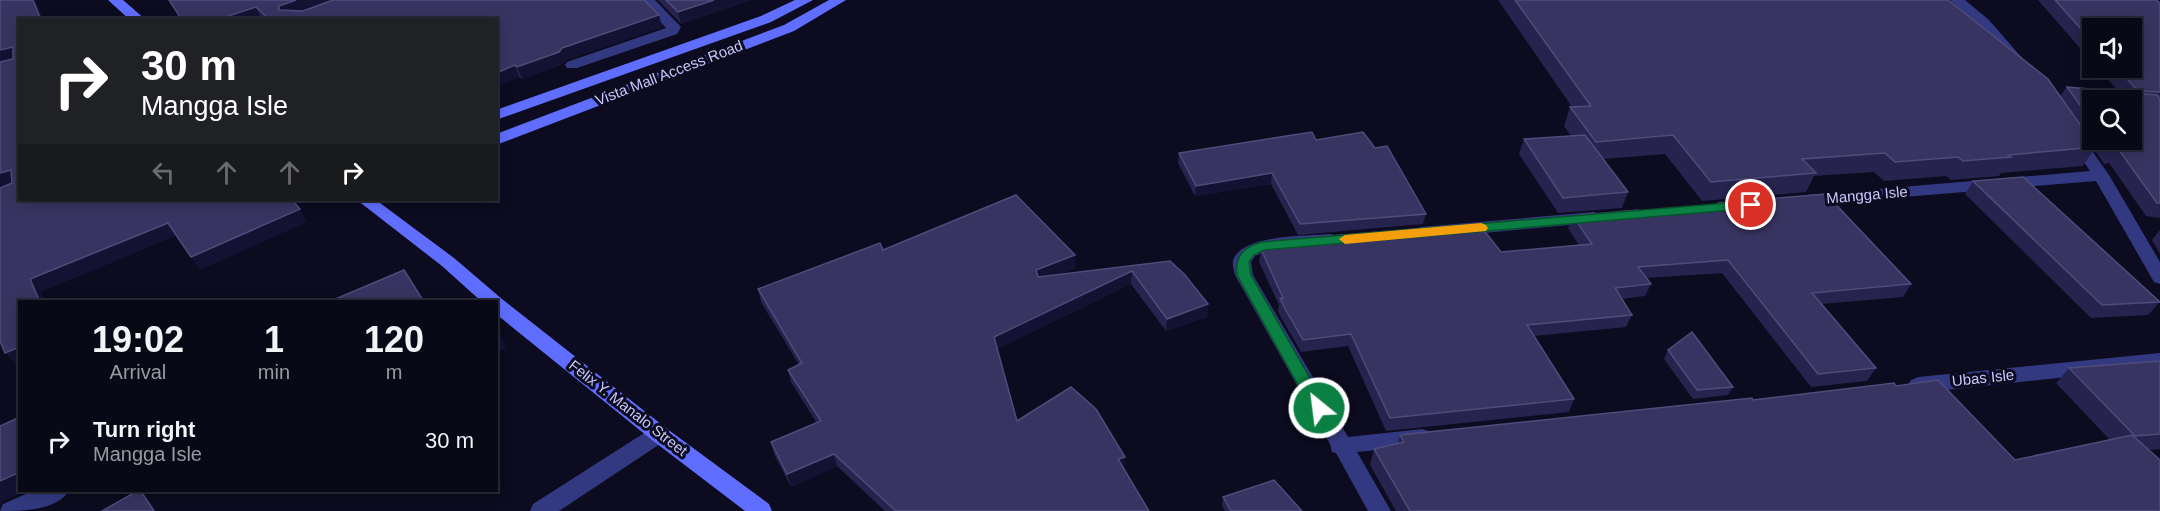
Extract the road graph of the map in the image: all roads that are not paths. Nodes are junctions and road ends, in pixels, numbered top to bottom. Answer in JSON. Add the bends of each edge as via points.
{"nodes":[{"id":1,"x":115,"y":0,"type":"edge"},
{"id":2,"x":647,"y":0,"type":"edge"},
{"id":3,"x":806,"y":0,"type":"edge"},
{"id":4,"x":839,"y":0,"type":"edge"},
{"id":5,"x":1957,"y":0,"type":"edge"},
{"id":6,"x":137,"y":18,"type":"edge"},
{"id":7,"x":572,"y":65,"type":"dead end"},
{"id":8,"x":2030,"y":76,"type":"edge"},
{"id":9,"x":498,"y":114,"type":"edge"},
{"id":10,"x":2063,"y":121,"type":"edge"},
{"id":11,"x":498,"y":139,"type":"edge"},
{"id":12,"x":2101,"y":175,"type":"junction"},
{"id":13,"x":367,"y":201,"type":"edge"},
{"id":14,"x":1794,"y":201,"type":"edge"},
{"id":15,"x":1616,"y":216,"type":"edge"},
{"id":16,"x":1403,"y":234,"type":"edge"},
{"id":17,"x":1344,"y":239,"type":"edge"},
{"id":18,"x":2160,"y":278,"type":"edge"},
{"id":19,"x":491,"y":300,"type":"edge"},
{"id":20,"x":498,"y":306,"type":"edge"},
{"id":21,"x":2160,"y":360,"type":"edge"},
{"id":22,"x":1899,"y":387,"type":"edge"},
{"id":23,"x":659,"y":434,"type":"junction"},
{"id":24,"x":1447,"y":434,"type":"edge"},
{"id":25,"x":1340,"y":446,"type":"junction"},
{"id":26,"x":53,"y":492,"type":"edge"},
{"id":27,"x":10,"y":511,"type":"edge"},
{"id":28,"x":541,"y":511,"type":"edge"},
{"id":29,"x":761,"y":511,"type":"edge"},
{"id":30,"x":1380,"y":511,"type":"edge"}],
"edges":[{"from":1,"to":6,"type":"street"},
{"from":2,"to":7,"type":"street","via":[[674,27],[672,31]]},
{"from":3,"to":9,"type":"street","name":"Vista Mall Access Road","via":[[766,20]]},
{"from":4,"to":11,"type":"street","name":"Vista Mall Access Road","via":[[789,28]]},
{"from":5,"to":8,"type":"street","via":[[1984,23]]},
{"from":10,"to":12,"type":"street"},
{"from":12,"to":14,"type":"street","name":"Mangga Isle"},
{"from":12,"to":18,"type":"street"},
{"from":13,"to":19,"type":"street","name":"Felix Y. Manalo Street"},
{"from":15,"to":16,"type":"street"},
{"from":17,"to":25,"type":"street","via":[[1262,246],[1242,261],[1244,275]]},
{"from":20,"to":23,"type":"street","name":"Felix Y. Manalo Street"},
{"from":21,"to":22,"type":"street","name":"Ubas Isle"},
{"from":23,"to":28,"type":"street"},
{"from":23,"to":29,"type":"street","name":"Felix Y. Manalo Street"},
{"from":24,"to":25,"type":"street"},
{"from":25,"to":30,"type":"street"},
{"from":26,"to":27,"type":"street"}]}
